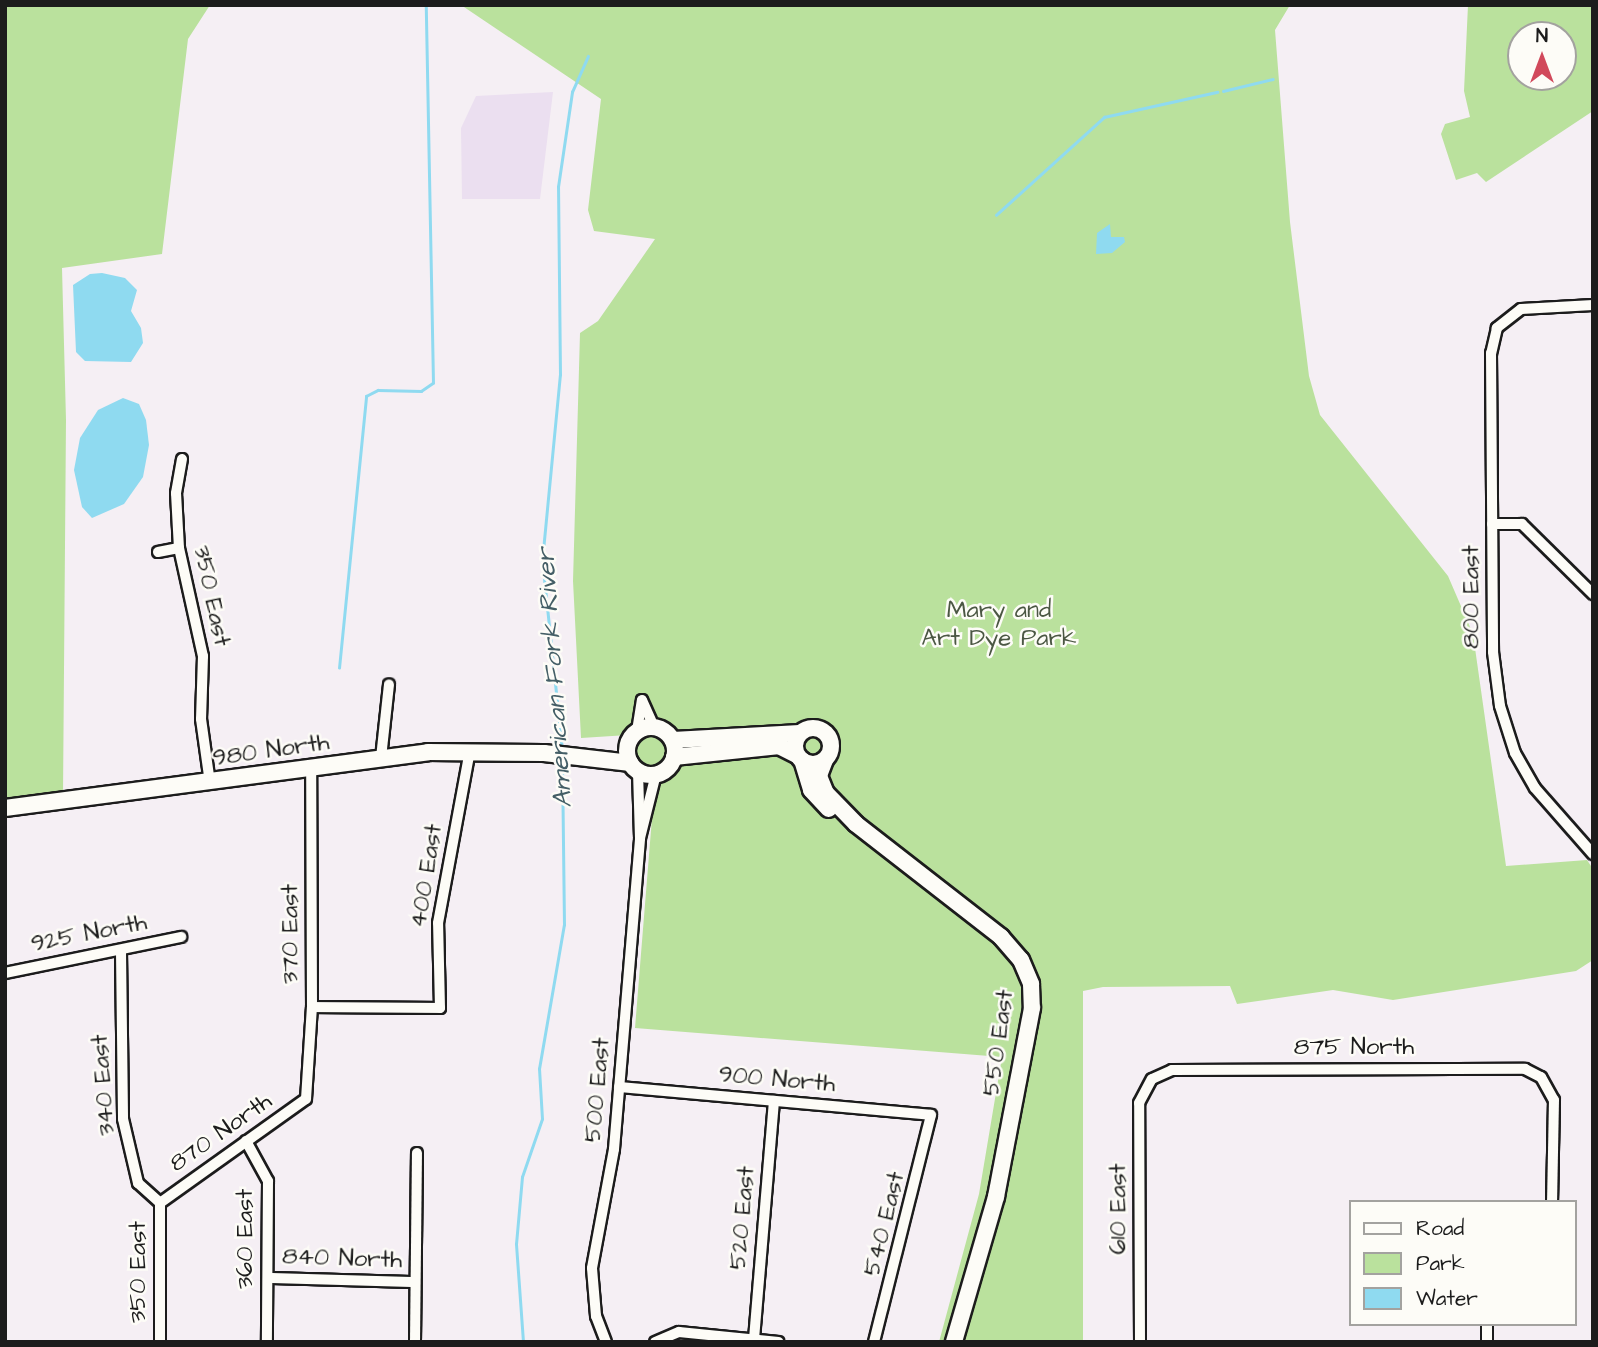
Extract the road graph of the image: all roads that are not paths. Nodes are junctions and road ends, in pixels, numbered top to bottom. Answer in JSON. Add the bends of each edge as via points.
{"nodes":[{"id":1,"x":1593,"y":305,"type":"edge"},
{"id":2,"x":181,"y":459,"type":"dead end"},
{"id":3,"x":1492,"y":524,"type":"junction"},
{"id":4,"x":178,"y":548,"type":"junction"},
{"id":5,"x":158,"y":552,"type":"dead end"},
{"id":6,"x":1593,"y":594,"type":"edge"},
{"id":7,"x":389,"y":684,"type":"dead end"},
{"id":8,"x":800,"y":733,"type":"junction"},
{"id":9,"x":627,"y":745,"type":"junction"},
{"id":10,"x":673,"y":748,"type":"junction"},
{"id":11,"x":470,"y":751,"type":"junction"},
{"id":12,"x":580,"y":754,"type":"junction"},
{"id":13,"x":381,"y":758,"type":"junction"},
{"id":14,"x":800,"y":758,"type":"junction"},
{"id":15,"x":825,"y":760,"type":"junction"},
{"id":16,"x":634,"y":767,"type":"junction"},
{"id":17,"x":311,"y":768,"type":"junction"},
{"id":18,"x":656,"y":774,"type":"junction"},
{"id":19,"x":210,"y":783,"type":"junction"},
{"id":20,"x":5,"y":808,"type":"edge"},
{"id":21,"x":856,"y":824,"type":"junction"},
{"id":22,"x":640,"y":838,"type":"junction"},
{"id":23,"x":1593,"y":854,"type":"edge"},
{"id":24,"x":181,"y":937,"type":"dead end"},
{"id":25,"x":121,"y":952,"type":"junction"},
{"id":26,"x":5,"y":973,"type":"edge"},
{"id":27,"x":312,"y":1007,"type":"junction"},
{"id":28,"x":1152,"y":1079,"type":"joint"},
{"id":29,"x":620,"y":1087,"type":"junction"},
{"id":30,"x":306,"y":1099,"type":"joint"},
{"id":31,"x":774,"y":1101,"type":"junction"},
{"id":32,"x":931,"y":1115,"type":"joint"},
{"id":33,"x":246,"y":1141,"type":"junction"},
{"id":34,"x":417,"y":1153,"type":"dead end"},
{"id":35,"x":1552,"y":1200,"type":"edge"},
{"id":36,"x":160,"y":1203,"type":"junction"},
{"id":37,"x":268,"y":1278,"type":"junction"},
{"id":38,"x":415,"y":1282,"type":"junction"},
{"id":39,"x":754,"y":1339,"type":"junction"},
{"id":40,"x":160,"y":1342,"type":"edge"},
{"id":41,"x":267,"y":1342,"type":"edge"},
{"id":42,"x":415,"y":1342,"type":"edge"},
{"id":43,"x":606,"y":1342,"type":"edge"},
{"id":44,"x":655,"y":1342,"type":"edge"},
{"id":45,"x":779,"y":1342,"type":"edge"},
{"id":46,"x":874,"y":1342,"type":"edge"},
{"id":47,"x":954,"y":1342,"type":"edge"},
{"id":48,"x":1140,"y":1342,"type":"edge"}],
"edges":[{"from":1,"to":3,"type":"street","name":"800 East","via":[[1537,305],[1509,316],[1497,328],[1491,352]]},
{"from":2,"to":4,"type":"street","name":"350 East","via":[[176,494]]},
{"from":3,"to":6,"type":"street","via":[[1522,524]]},
{"from":3,"to":23,"type":"street","name":"800 East","via":[[1493,663],[1507,731],[1540,796]]},
{"from":4,"to":5,"type":"street"},
{"from":4,"to":19,"type":"street","name":"350 East","via":[[203,656],[201,719]]},
{"from":7,"to":13,"type":"street"},
{"from":8,"to":10,"type":"street"},
{"from":8,"to":14,"type":"street","via":[[795,741]]},
{"from":8,"to":15,"type":"street","via":[[813,727],[829,736],[832,748]]},
{"from":9,"to":10,"type":"street","via":[[645,729]]},
{"from":9,"to":12,"type":"street","name":"980 North"},
{"from":9,"to":16,"type":"street"},
{"from":10,"to":14,"type":"street","via":[[779,747]]},
{"from":10,"to":18,"type":"street","via":[[668,768]]},
{"from":11,"to":12,"type":"street","name":"980 North"},
{"from":11,"to":13,"type":"street","name":"980 North"},
{"from":11,"to":27,"type":"street","name":"400 East","via":[[438,923],[439,1008]]},
{"from":12,"to":16,"type":"street","name":"980 North"},
{"from":13,"to":17,"type":"street","name":"980 North"},
{"from":14,"to":15,"type":"street","via":[[815,764]]},
{"from":14,"to":21,"type":"street","name":"550 East","via":[[817,800]]},
{"from":15,"to":21,"type":"street","name":"550 East","via":[[822,788]]},
{"from":16,"to":18,"type":"street"},
{"from":16,"to":22,"type":"street","name":"500 East"},
{"from":17,"to":19,"type":"street","name":"980 North"},
{"from":17,"to":27,"type":"street","name":"370 East"},
{"from":18,"to":22,"type":"street","name":"500 East"},
{"from":19,"to":20,"type":"street","name":"980 North"},
{"from":21,"to":47,"type":"street","name":"550 East","via":[[1001,937],[1021,960],[1031,984],[1032,1008],[1002,1172]]},
{"from":22,"to":29,"type":"street","name":"500 East"},
{"from":24,"to":25,"type":"street","name":"925 North"},
{"from":25,"to":26,"type":"street","name":"925 North"},
{"from":25,"to":36,"type":"street","name":"340 East","via":[[122,1112],[138,1183]]},
{"from":27,"to":30,"type":"street","name":"370 East"},
{"from":28,"to":35,"type":"street","name":"875 North","via":[[1172,1070],[1514,1068],[1535,1073],[1550,1090],[1554,1112]]},
{"from":28,"to":48,"type":"street","name":"610 East","via":[[1139,1102]]},
{"from":29,"to":31,"type":"street","name":"900 North"},
{"from":29,"to":43,"type":"street","name":"500 East","via":[[614,1149],[592,1268],[596,1316]]},
{"from":30,"to":33,"type":"street","name":"870 North"},
{"from":31,"to":32,"type":"street","name":"900 North"},
{"from":31,"to":39,"type":"street","name":"520 East"},
{"from":32,"to":46,"type":"street","name":"540 East"},
{"from":33,"to":36,"type":"street","name":"870 North"},
{"from":33,"to":37,"type":"street","name":"360 East","via":[[268,1181]]},
{"from":34,"to":38,"type":"street"},
{"from":36,"to":40,"type":"street","name":"350 East"},
{"from":37,"to":38,"type":"street","name":"840 North"},
{"from":37,"to":41,"type":"street","name":"360 East"},
{"from":38,"to":42,"type":"street"},
{"from":39,"to":44,"type":"street","via":[[679,1332]]},
{"from":39,"to":45,"type":"street"}]}
